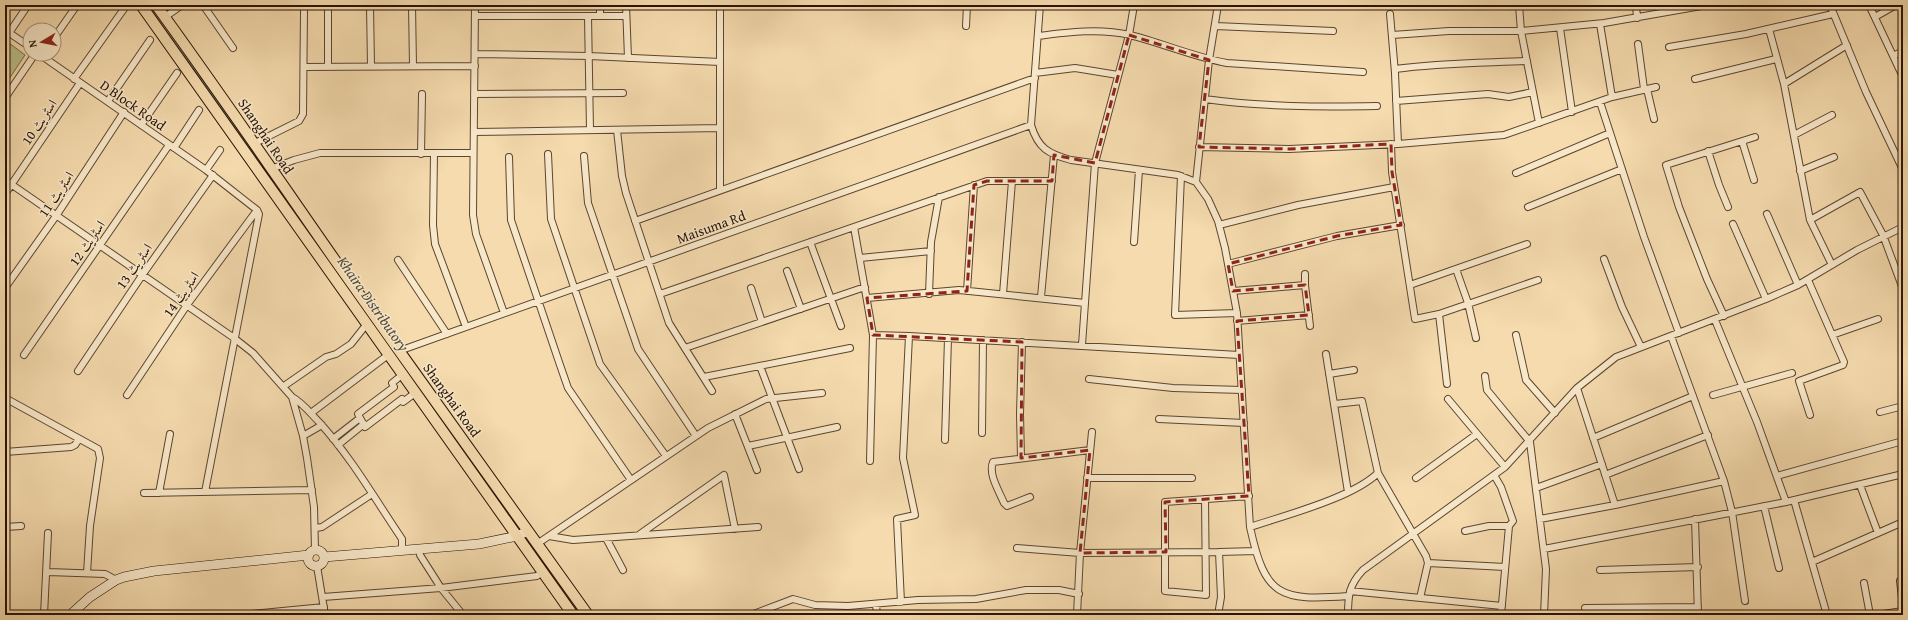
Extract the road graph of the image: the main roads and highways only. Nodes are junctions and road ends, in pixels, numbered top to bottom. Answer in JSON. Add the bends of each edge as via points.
{"nodes":[{"id":1,"x":141,"y":5,"type":"edge"},
{"id":2,"x":156,"y":5,"type":"edge"},
{"id":3,"x":239,"y":132,"type":"junction"},
{"id":4,"x":271,"y":177,"type":"junction"},
{"id":5,"x":523,"y":534,"type":"junction"},
{"id":6,"x":573,"y":615,"type":"edge"},
{"id":7,"x":588,"y":615,"type":"edge"}],
"edges":[{"from":1,"to":3,"type":"main road","name":"Shanghai Road"},
{"from":2,"to":3,"type":"main road","name":"Shanghai Road"},
{"from":3,"to":4,"type":"main road","name":"Shanghai Road"},
{"from":3,"to":4,"type":"main road","name":"Shanghai Road","via":[[255,143]]},
{"from":4,"to":5,"type":"main road","name":"Shanghai Road","via":[[399,351]]},
{"from":4,"to":5,"type":"main road","name":"Shanghai Road","via":[[366,325]]},
{"from":5,"to":6,"type":"main road","name":"Shanghai Road","via":[[542,572]]},
{"from":5,"to":7,"type":"main road","name":"Shanghai Road","via":[[538,544]]}]}
